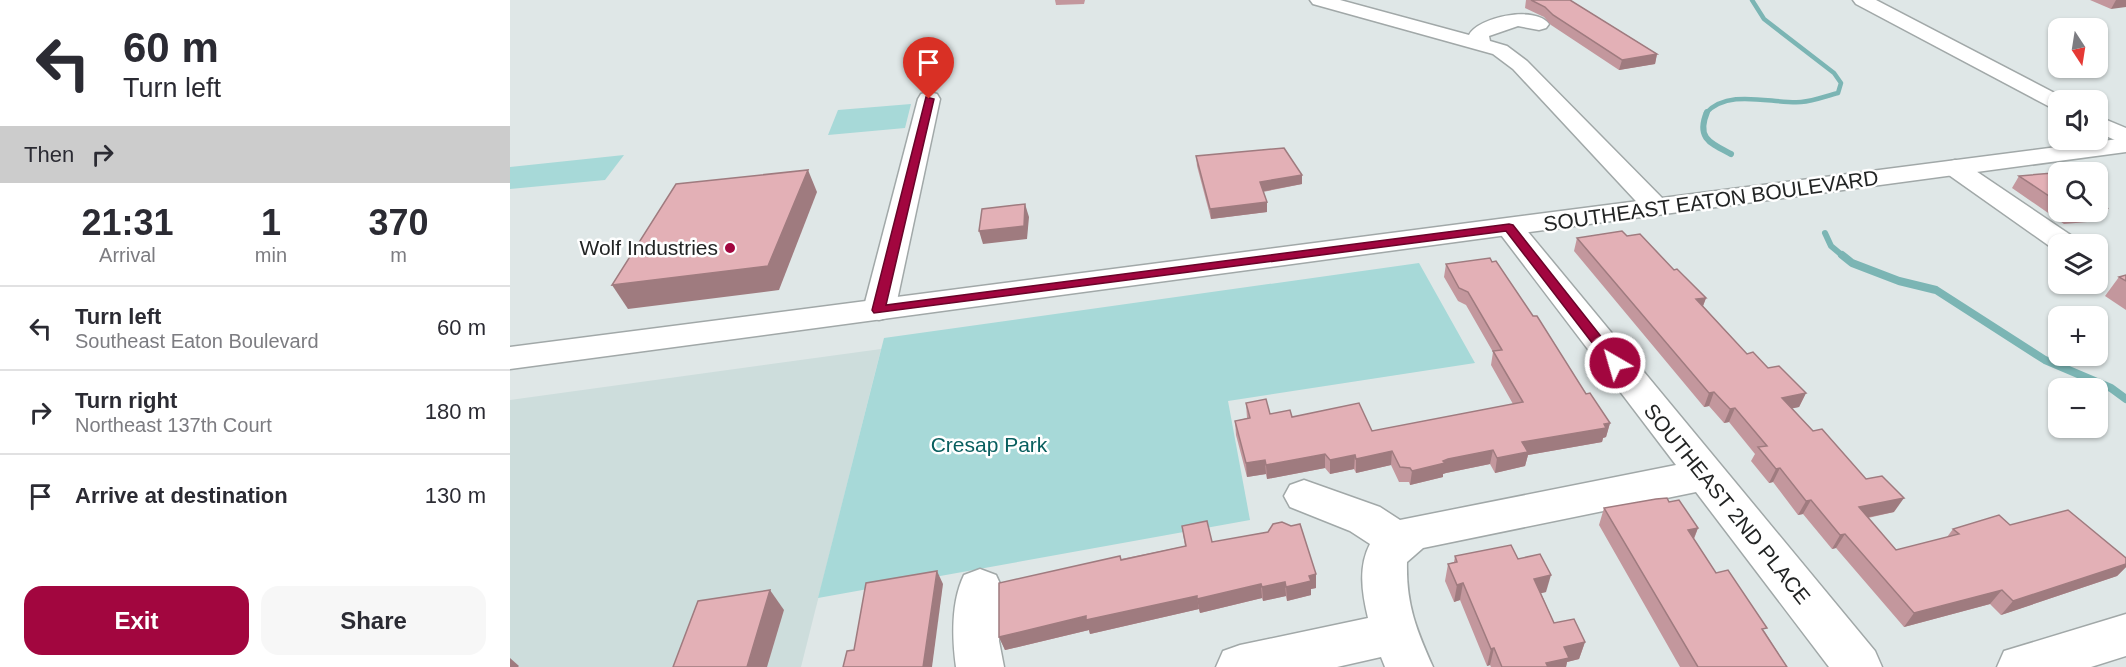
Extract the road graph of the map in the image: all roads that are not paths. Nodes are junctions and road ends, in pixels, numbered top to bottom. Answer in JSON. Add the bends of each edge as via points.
{"nodes":[{"id":1,"x":1319,"y":0,"type":"edge"},
{"id":2,"x":1862,"y":0,"type":"edge"},
{"id":3,"x":1539,"y":24,"type":"dead end"},
{"id":4,"x":1480,"y":43,"type":"junction"},
{"id":5,"x":2048,"y":97,"type":"edge"},
{"id":6,"x":929,"y":99,"type":"dead end"},
{"id":7,"x":2108,"y":129,"type":"edge"},
{"id":8,"x":2126,"y":138,"type":"edge"},
{"id":9,"x":2126,"y":145,"type":"edge"},
{"id":10,"x":1955,"y":168,"type":"junction"},
{"id":11,"x":1658,"y":207,"type":"junction"},
{"id":12,"x":1509,"y":227,"type":"junction"},
{"id":13,"x":2051,"y":234,"type":"edge"},
{"id":14,"x":879,"y":310,"type":"junction"},
{"id":15,"x":510,"y":358,"type":"edge"},
{"id":16,"x":1704,"y":475,"type":"junction"},
{"id":17,"x":1304,"y":496,"type":"dead end"},
{"id":18,"x":1401,"y":542,"type":"junction"},
{"id":19,"x":980,"y":588,"type":"dead end"},
{"id":20,"x":2126,"y":634,"type":"edge"},
{"id":21,"x":1402,"y":650,"type":"edge"},
{"id":22,"x":980,"y":667,"type":"edge"},
{"id":23,"x":1240,"y":667,"type":"edge"},
{"id":24,"x":1858,"y":667,"type":"edge"},
{"id":25,"x":2021,"y":667,"type":"edge"}],
"edges":[{"from":1,"to":4,"type":"street"},
{"from":2,"to":5,"type":"street"},
{"from":3,"to":4,"type":"street","via":[[1526,19],[1490,28],[1479,34]]},
{"from":4,"to":11,"type":"street","via":[[1500,50],[1520,65]]},
{"from":6,"to":14,"type":"street"},
{"from":7,"to":8,"type":"street"},
{"from":9,"to":10,"type":"street","name":"SOUTHEAST EATON BOULEVARD"},
{"from":10,"to":11,"type":"street","name":"SOUTHEAST EATON BOULEVARD"},
{"from":10,"to":13,"type":"street"},
{"from":11,"to":12,"type":"street","name":"SOUTHEAST EATON BOULEVARD"},
{"from":12,"to":14,"type":"street","name":"SOUTHEAST EATON BOULEVARD"},
{"from":12,"to":16,"type":"street","name":"SOUTHEAST 2ND PLACE"},
{"from":14,"to":15,"type":"street","name":"SOUTHEAST EATON BOULEVARD"},
{"from":16,"to":18,"type":"street","via":[[1411,533]]},
{"from":16,"to":24,"type":"street","name":"SOUTHEAST 2ND PLACE"},
{"from":17,"to":18,"type":"street","via":[[1365,519]]},
{"from":18,"to":21,"type":"street","via":[[1386,555],[1384,591]]},
{"from":19,"to":22,"type":"street","via":[[976,641]]},
{"from":20,"to":25,"type":"street"},
{"from":21,"to":23,"type":"street"}]}
